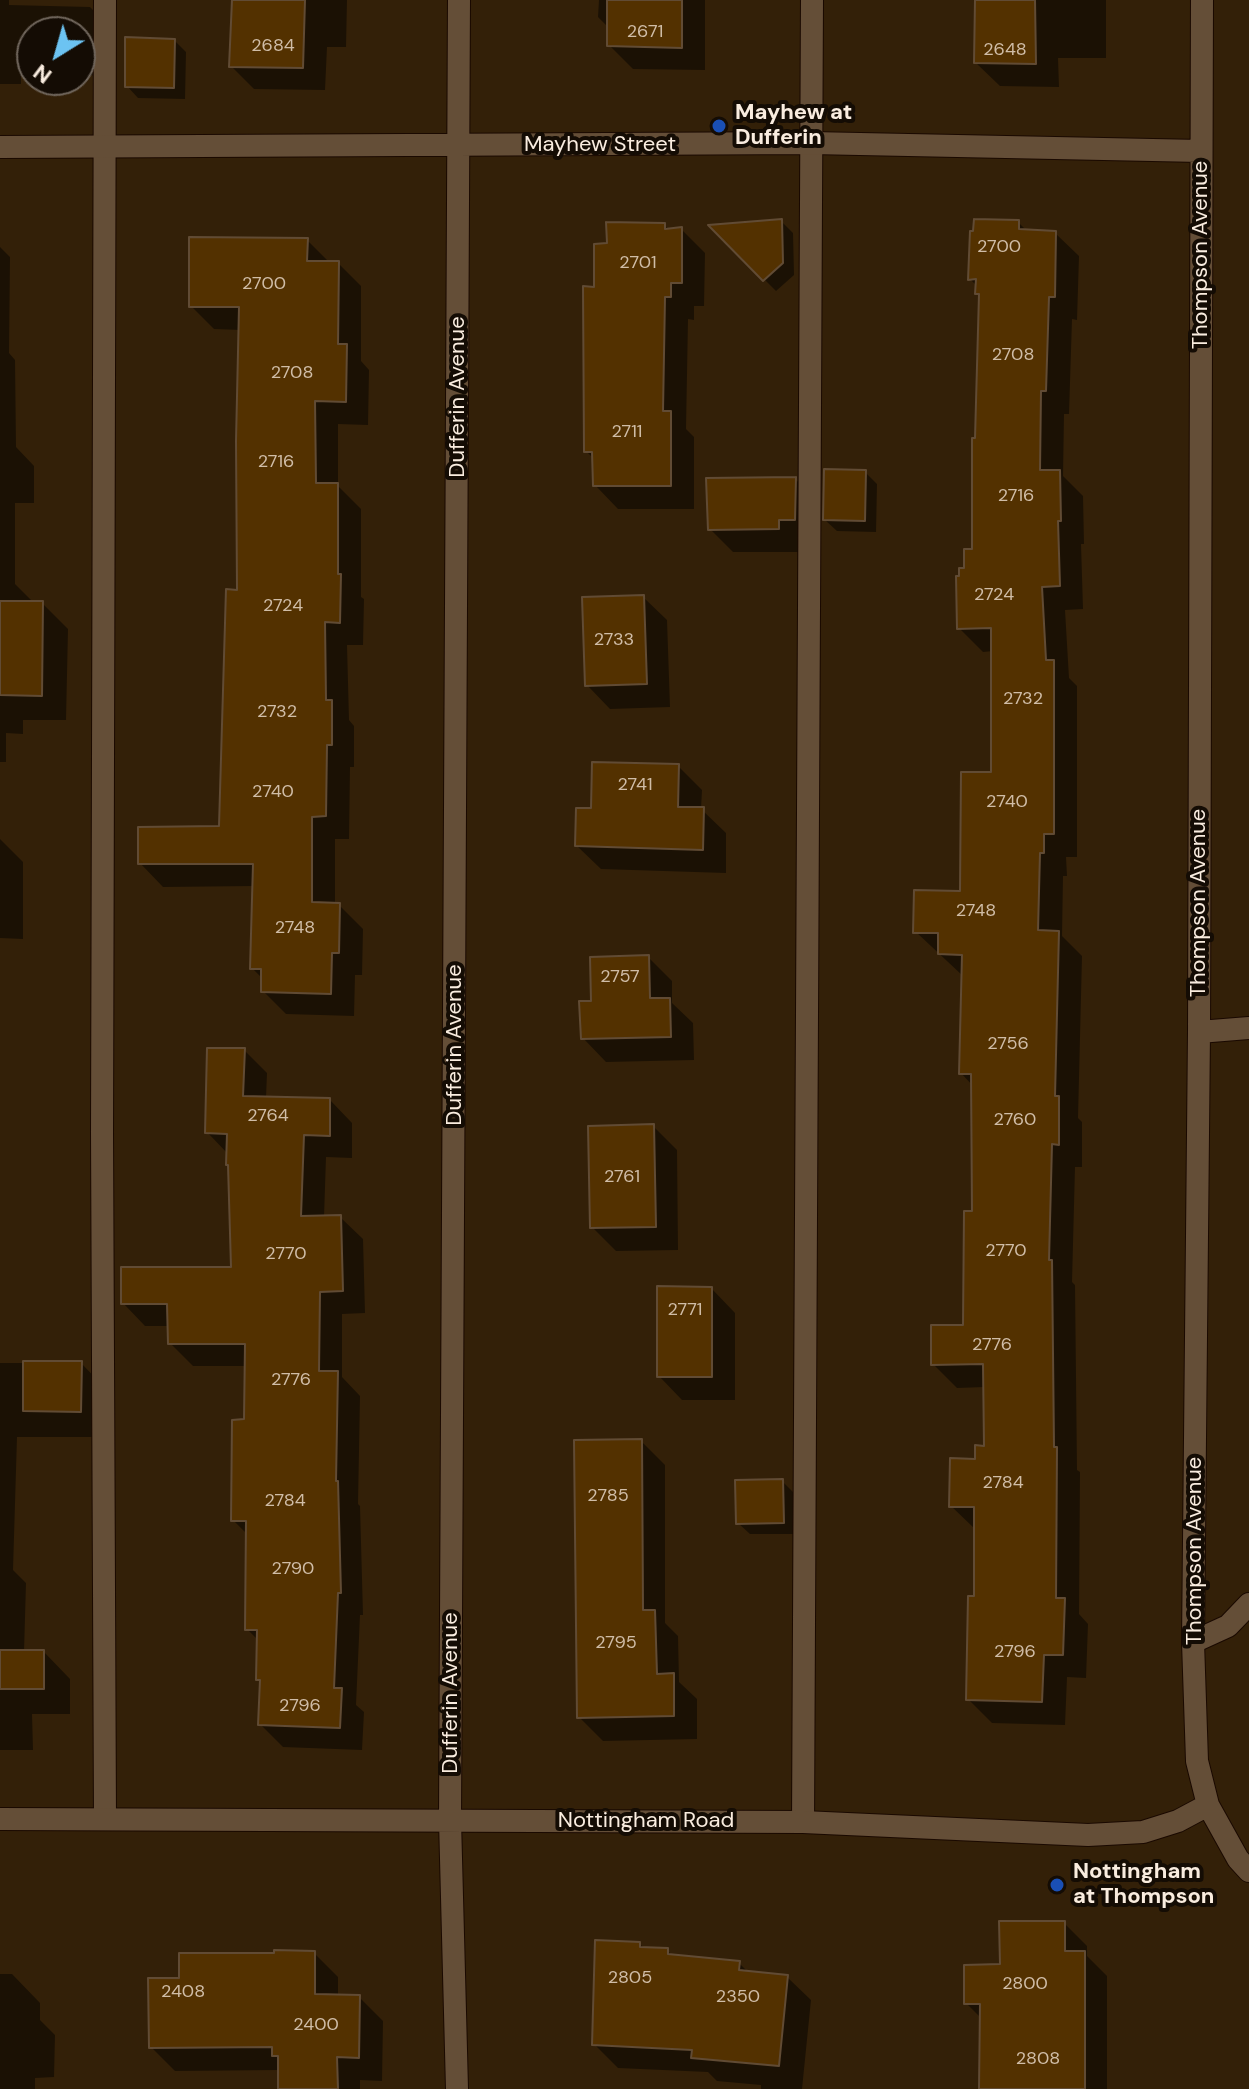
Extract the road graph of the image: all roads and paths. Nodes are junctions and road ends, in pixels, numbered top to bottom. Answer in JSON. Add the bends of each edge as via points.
{"nodes":[{"id":1,"x":105,"y":0,"type":"edge"},
{"id":2,"x":459,"y":0,"type":"edge"},
{"id":3,"x":812,"y":0,"type":"edge"},
{"id":4,"x":1202,"y":0,"type":"edge"},
{"id":5,"x":811,"y":143,"type":"junction"},
{"id":6,"x":459,"y":144,"type":"junction"},
{"id":7,"x":0,"y":147,"type":"edge"},
{"id":8,"x":105,"y":148,"type":"junction"},
{"id":9,"x":1201,"y":151,"type":"junction"},
{"id":10,"x":1249,"y":1028,"type":"edge"},
{"id":11,"x":1199,"y":1032,"type":"junction"},
{"id":12,"x":1249,"y":1604,"type":"edge"},
{"id":13,"x":1193,"y":1642,"type":"junction"},
{"id":14,"x":1208,"y":1805,"type":"junction"},
{"id":15,"x":0,"y":1819,"type":"edge"},
{"id":16,"x":105,"y":1819,"type":"junction"},
{"id":17,"x":450,"y":1820,"type":"junction"},
{"id":18,"x":803,"y":1822,"type":"junction"},
{"id":19,"x":1249,"y":1871,"type":"edge"},
{"id":20,"x":457,"y":2089,"type":"edge"}],
"edges":[{"from":1,"to":8,"type":"street"},
{"from":2,"to":6,"type":"street","name":"Dufferin Avenue"},
{"from":3,"to":5,"type":"street"},
{"from":4,"to":9,"type":"street","name":"Thompson Avenue"},
{"from":5,"to":6,"type":"street","name":"Mayhew Street"},
{"from":5,"to":9,"type":"street","name":"Mayhew Street"},
{"from":5,"to":18,"type":"street"},
{"from":6,"to":8,"type":"street","name":"Mayhew Street"},
{"from":6,"to":17,"type":"street","name":"Dufferin Avenue"},
{"from":7,"to":8,"type":"street","name":"Mayhew Street"},
{"from":8,"to":16,"type":"street"},
{"from":9,"to":11,"type":"street","name":"Thompson Avenue"},
{"from":10,"to":11,"type":"street"},
{"from":11,"to":13,"type":"street","name":"Thompson Avenue"},
{"from":12,"to":13,"type":"street","via":[[1228,1626]]},
{"from":13,"to":14,"type":"street","name":"Thompson Avenue","via":[[1197,1761]]},
{"from":14,"to":18,"type":"street","name":"Nottingham Road","via":[[1143,1832],[1102,1834]]},
{"from":14,"to":19,"type":"street"},
{"from":15,"to":16,"type":"street","name":"Nottingham Road"},
{"from":16,"to":17,"type":"street","name":"Nottingham Road"},
{"from":17,"to":18,"type":"street","name":"Nottingham Road"},
{"from":17,"to":20,"type":"street","name":"Dufferin Avenue"}]}
